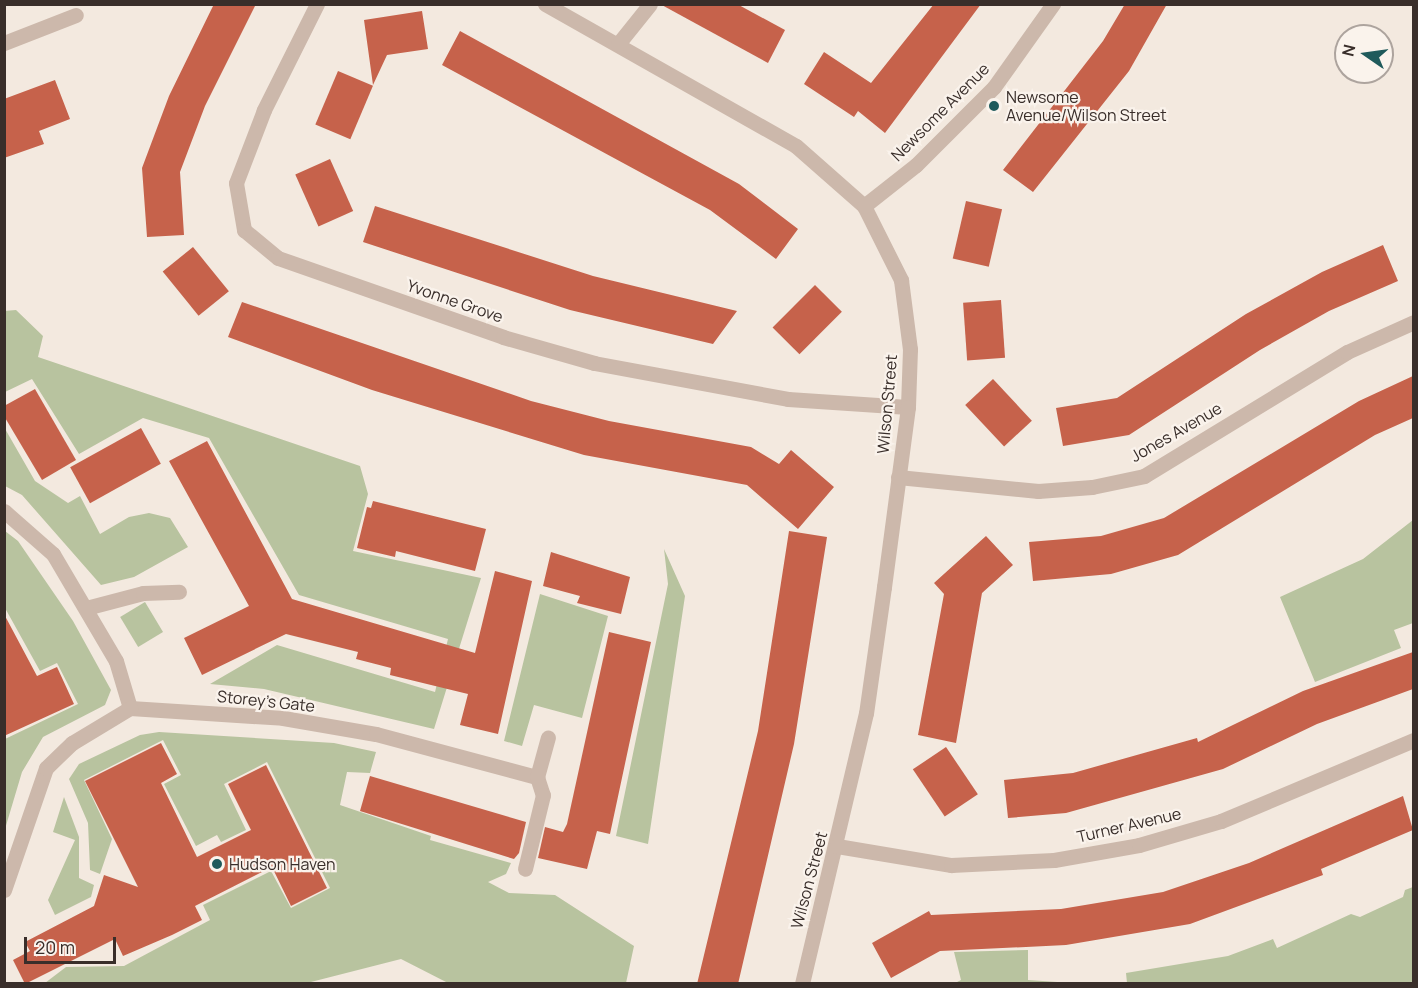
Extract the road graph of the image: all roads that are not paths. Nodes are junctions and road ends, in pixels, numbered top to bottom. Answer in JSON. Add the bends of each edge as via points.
{"nodes":[{"id":1,"x":317,"y":4,"type":"edge"},
{"id":2,"x":545,"y":4,"type":"edge"},
{"id":3,"x":650,"y":4,"type":"edge"},
{"id":4,"x":1053,"y":4,"type":"edge"},
{"id":5,"x":76,"y":15,"type":"dead end"},
{"id":6,"x":4,"y":43,"type":"edge"},
{"id":7,"x":618,"y":44,"type":"junction"},
{"id":8,"x":864,"y":206,"type":"junction"},
{"id":9,"x":1413,"y":322,"type":"edge"},
{"id":10,"x":908,"y":407,"type":"junction"},
{"id":11,"x":898,"y":477,"type":"junction"},
{"id":12,"x":4,"y":511,"type":"edge"},
{"id":13,"x":179,"y":592,"type":"dead end"},
{"id":14,"x":86,"y":608,"type":"junction"},
{"id":15,"x":130,"y":708,"type":"junction"},
{"id":16,"x":548,"y":737,"type":"dead end"},
{"id":17,"x":1413,"y":740,"type":"edge"},
{"id":18,"x":537,"y":777,"type":"junction"},
{"id":19,"x":837,"y":846,"type":"junction"},
{"id":20,"x":525,"y":869,"type":"dead end"},
{"id":21,"x":4,"y":890,"type":"edge"},
{"id":22,"x":802,"y":984,"type":"edge"}],
"edges":[{"from":1,"to":10,"type":"street","name":"Yvonne Grove","via":[[264,110],[236,183],[244,230],[278,258],[503,338],[594,363],[788,399]]},
{"from":2,"to":7,"type":"street","name":"Wilson Street"},
{"from":3,"to":7,"type":"street"},
{"from":4,"to":8,"type":"street","name":"Newsome Avenue","via":[[994,87],[916,165]]},
{"from":5,"to":6,"type":"street"},
{"from":7,"to":8,"type":"street","name":"Wilson Street","via":[[796,146]]},
{"from":8,"to":10,"type":"street","name":"Wilson Street","via":[[901,280],[910,349]]},
{"from":9,"to":11,"type":"street","name":"Jones Avenue","via":[[1347,352],[1144,476],[1092,487],[1038,491]]},
{"from":10,"to":11,"type":"street","name":"Wilson Street"},
{"from":11,"to":19,"type":"street","name":"Wilson Street","via":[[866,713]]},
{"from":12,"to":14,"type":"street","via":[[53,554]]},
{"from":13,"to":14,"type":"street","via":[[143,593]]},
{"from":14,"to":15,"type":"street","via":[[116,661]]},
{"from":15,"to":18,"type":"street","name":"Storey's Gate","via":[[295,720],[376,734]]},
{"from":15,"to":21,"type":"street","via":[[72,743],[46,768]]},
{"from":16,"to":18,"type":"street"},
{"from":17,"to":19,"type":"street","name":"Turner Avenue","via":[[1221,820],[1139,845],[1054,860],[951,865]]},
{"from":18,"to":20,"type":"street","via":[[543,795]]},
{"from":19,"to":22,"type":"street","name":"Wilson Street"}]}
